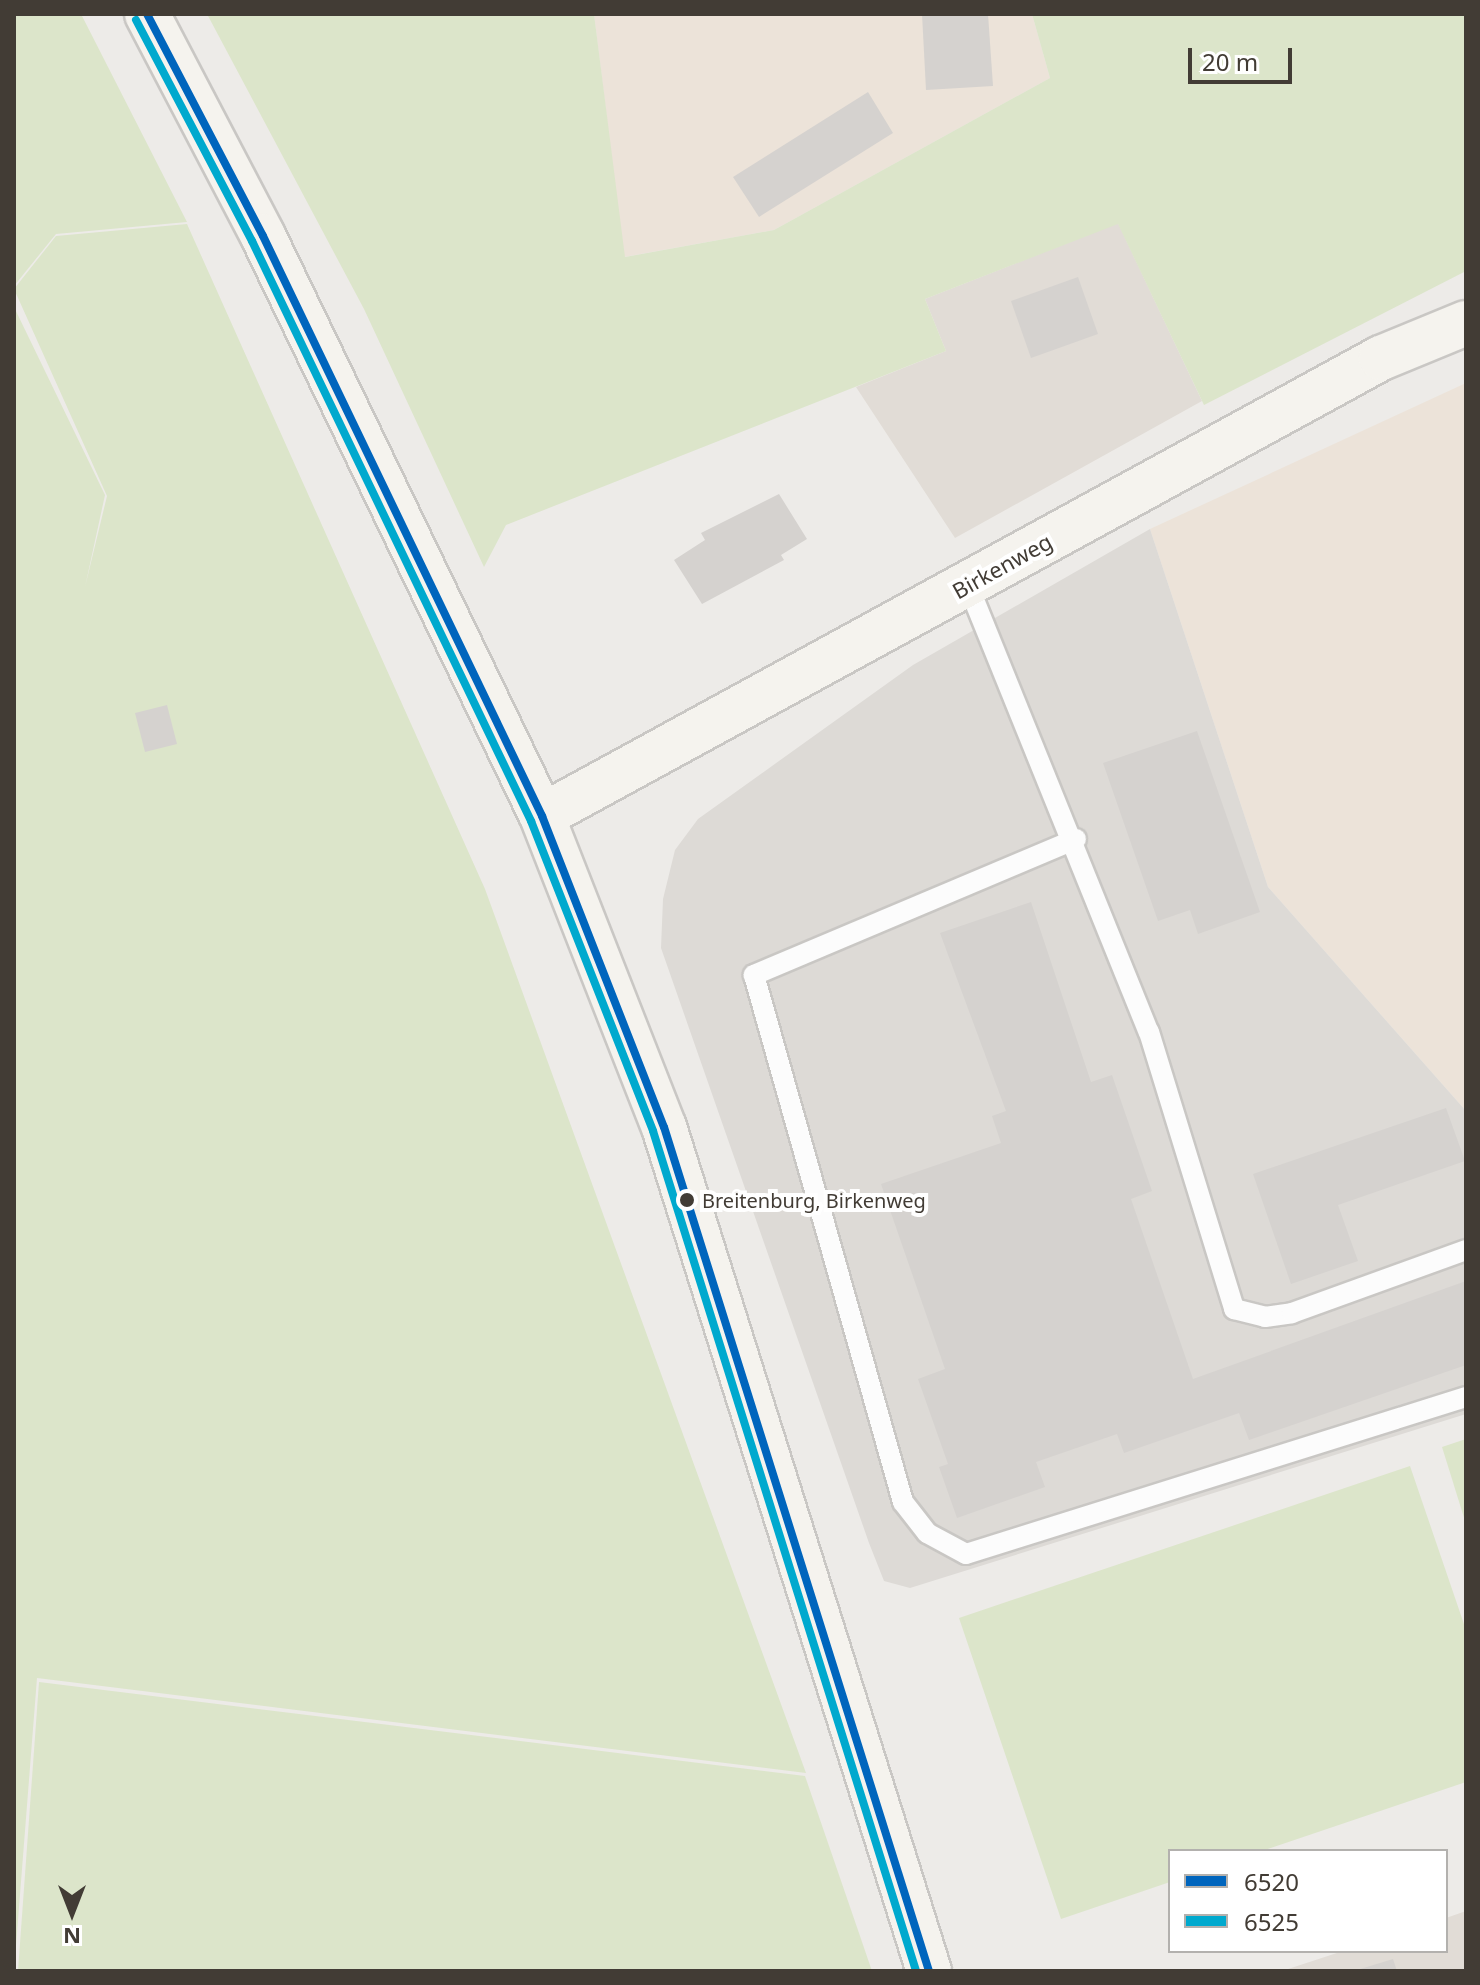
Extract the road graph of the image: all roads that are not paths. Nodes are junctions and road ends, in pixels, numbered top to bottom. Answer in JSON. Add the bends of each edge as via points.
{"nodes":[{"id":1,"x":147,"y":14,"type":"edge"},
{"id":2,"x":1466,"y":323,"type":"edge"},
{"id":3,"x":968,"y":585,"type":"junction"},
{"id":4,"x":542,"y":816,"type":"junction"},
{"id":5,"x":1076,"y":839,"type":"junction"},
{"id":6,"x":1466,"y":1250,"type":"edge"},
{"id":7,"x":1466,"y":1397,"type":"edge"},
{"id":8,"x":929,"y":1971,"type":"edge"}],
"edges":[{"from":1,"to":4,"type":"main road","via":[[263,236]]},
{"from":2,"to":3,"type":"main road","name":"Birkenweg","via":[[1381,358]]},
{"from":3,"to":4,"type":"main road","name":"Birkenweg"},
{"from":3,"to":5,"type":"lane"},
{"from":4,"to":8,"type":"main road","via":[[664,1127]]},
{"from":5,"to":6,"type":"lane","via":[[1149,1032],[1234,1309],[1265,1317],[1292,1313]]},
{"from":5,"to":7,"type":"lane","via":[[754,975],[903,1502],[927,1533],[966,1554]]}]}
